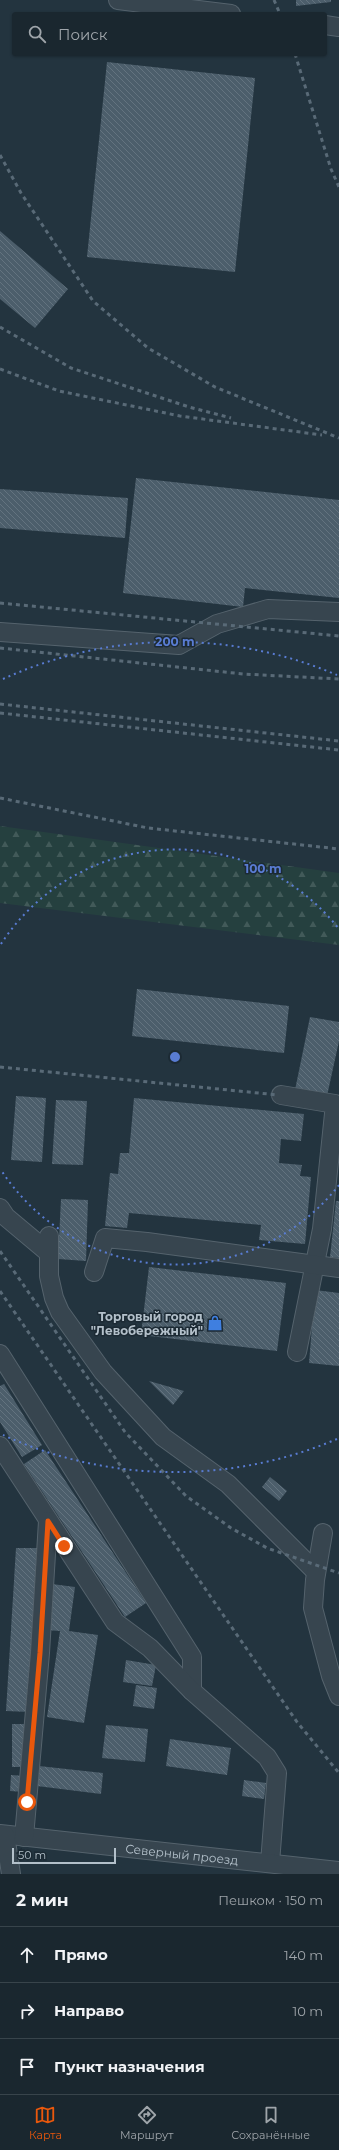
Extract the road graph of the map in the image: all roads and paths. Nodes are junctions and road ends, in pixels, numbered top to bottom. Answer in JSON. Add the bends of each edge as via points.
{"nodes":[{"id":1,"x":118,"y":0,"type":"edge"},
{"id":2,"x":215,"y":12,"type":"edge"},
{"id":3,"x":327,"y":25,"type":"edge"},
{"id":4,"x":339,"y":27,"type":"edge"},
{"id":5,"x":339,"y":612,"type":"edge"},
{"id":6,"x":0,"y":632,"type":"edge"},
{"id":7,"x":281,"y":1095,"type":"dead end"},
{"id":8,"x":333,"y":1182,"type":"edge"},
{"id":9,"x":0,"y":1208,"type":"edge"},
{"id":10,"x":315,"y":1264,"type":"junction"},
{"id":11,"x":339,"y":1268,"type":"edge"},
{"id":12,"x":94,"y":1272,"type":"dead end"},
{"id":13,"x":297,"y":1352,"type":"dead end"},
{"id":14,"x":0,"y":1354,"type":"edge"},
{"id":15,"x":0,"y":1446,"type":"edge"},
{"id":16,"x":48,"y":1521,"type":"junction"},
{"id":17,"x":323,"y":1533,"type":"dead end"},
{"id":18,"x":316,"y":1572,"type":"junction"},
{"id":19,"x":192,"y":1691,"type":"junction"},
{"id":20,"x":339,"y":1696,"type":"edge"},
{"id":21,"x":2,"y":1835,"type":"edge"},
{"id":22,"x":24,"y":1837,"type":"junction"},
{"id":23,"x":270,"y":1863,"type":"junction"},
{"id":24,"x":339,"y":1871,"type":"edge"},
{"id":25,"x":11,"y":1874,"type":"edge"}],
"edges":[{"from":1,"to":2,"type":"street"},
{"from":3,"to":4,"type":"street"},
{"from":5,"to":6,"type":"street","via":[[268,609],[217,624],[179,644]]},
{"from":7,"to":8,"type":"street","via":[[335,1104]]},
{"from":8,"to":10,"type":"street"},
{"from":9,"to":18,"type":"street","via":[[6,1217],[49,1244],[49,1276],[54,1298],[60,1312],[103,1372],[164,1437],[228,1484]]},
{"from":10,"to":11,"type":"street"},
{"from":10,"to":12,"type":"street","via":[[105,1238]]},
{"from":10,"to":13,"type":"street"},
{"from":14,"to":19,"type":"street","via":[[192,1657]]},
{"from":15,"to":16,"type":"street"},
{"from":16,"to":19,"type":"street","via":[[115,1622],[150,1648]]},
{"from":16,"to":22,"type":"street","via":[[40,1653]]},
{"from":17,"to":18,"type":"street"},
{"from":18,"to":20,"type":"street","via":[[313,1608],[331,1676]]},
{"from":19,"to":23,"type":"street","via":[[268,1757],[277,1773]]},
{"from":21,"to":22,"type":"street","name":"Северный проезд"},
{"from":21,"to":25,"type":"street"},
{"from":22,"to":23,"type":"street","name":"Северный проезд"},
{"from":23,"to":24,"type":"street","name":"Северный проезд"}]}
